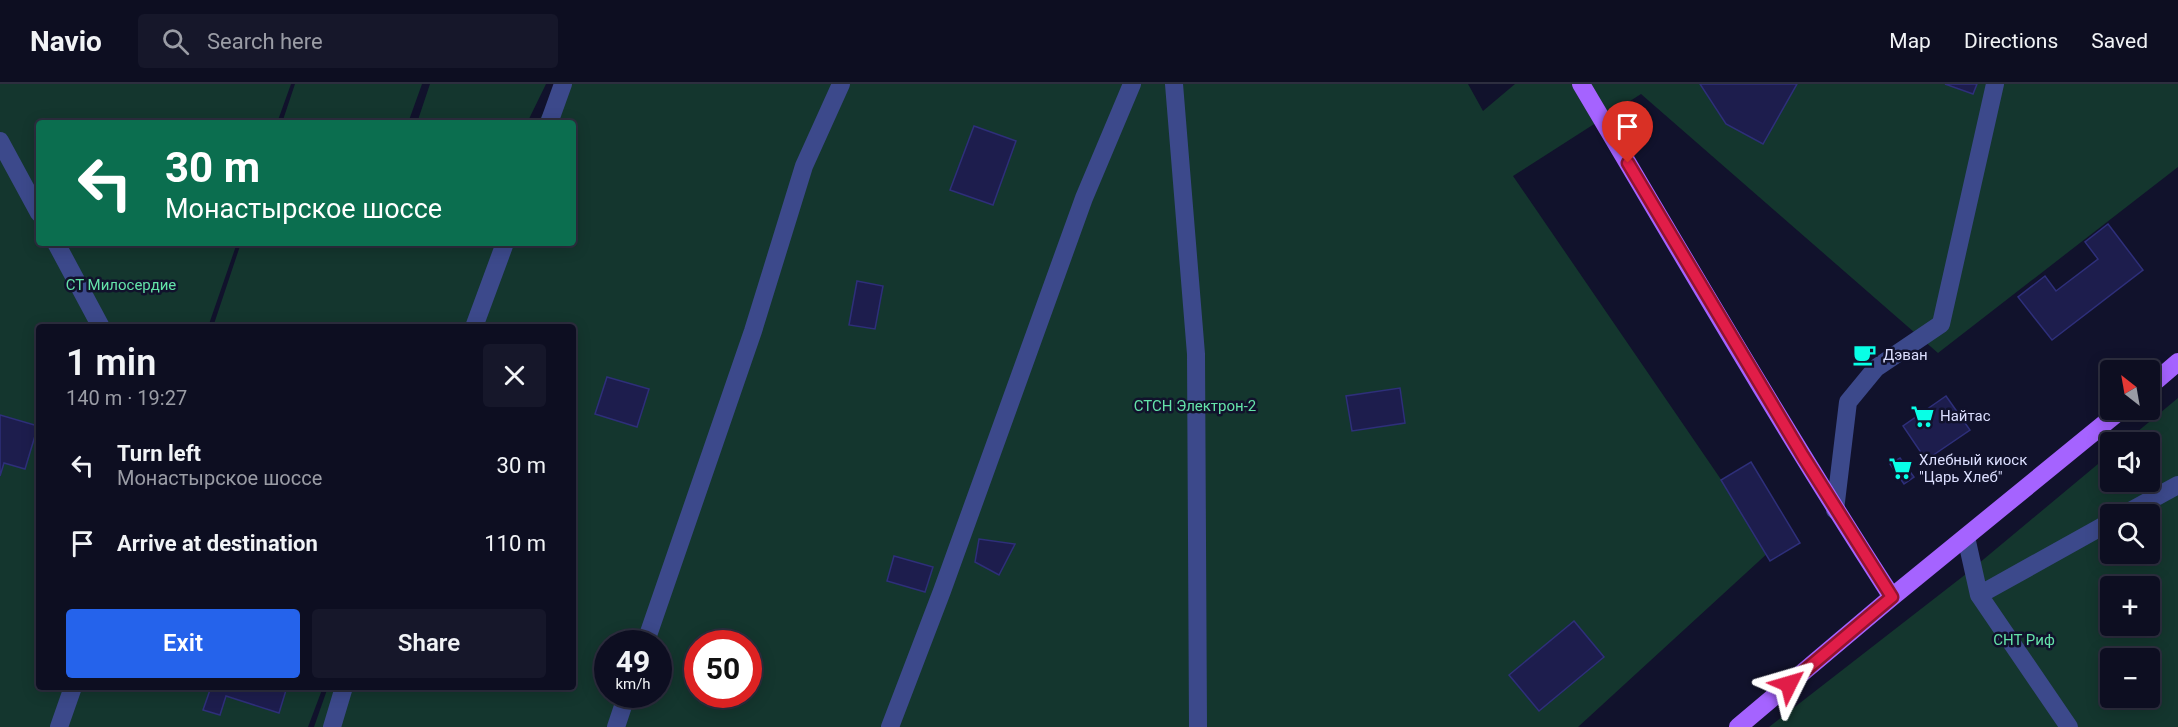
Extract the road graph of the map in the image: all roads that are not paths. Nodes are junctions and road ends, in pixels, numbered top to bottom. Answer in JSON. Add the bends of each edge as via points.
{"nodes":[{"id":1,"x":563,"y":84,"type":"edge"},
{"id":2,"x":841,"y":84,"type":"edge"},
{"id":3,"x":1132,"y":84,"type":"edge"},
{"id":4,"x":1174,"y":84,"type":"edge"},
{"id":5,"x":1581,"y":84,"type":"edge"},
{"id":6,"x":1995,"y":84,"type":"edge"},
{"id":7,"x":550,"y":120,"type":"edge"},
{"id":8,"x":0,"y":141,"type":"edge"},
{"id":9,"x":36,"y":207,"type":"edge"},
{"id":10,"x":58,"y":246,"type":"edge"},
{"id":11,"x":504,"y":246,"type":"edge"},
{"id":12,"x":99,"y":324,"type":"edge"},
{"id":13,"x":475,"y":324,"type":"edge"},
{"id":14,"x":2178,"y":362,"type":"edge"},
{"id":15,"x":2160,"y":377,"type":"edge"},
{"id":16,"x":2109,"y":420,"type":"edge"},
{"id":17,"x":2178,"y":485,"type":"edge"},
{"id":18,"x":2143,"y":504,"type":"edge"},
{"id":19,"x":1835,"y":510,"type":"junction"},
{"id":20,"x":2100,"y":528,"type":"edge"},
{"id":21,"x":1966,"y":537,"type":"junction"},
{"id":22,"x":1979,"y":595,"type":"junction"},
{"id":23,"x":1892,"y":597,"type":"junction"},
{"id":24,"x":650,"y":630,"type":"edge"},
{"id":25,"x":72,"y":690,"type":"edge"},
{"id":26,"x":343,"y":690,"type":"edge"},
{"id":27,"x":622,"y":708,"type":"edge"},
{"id":28,"x":59,"y":727,"type":"edge"},
{"id":29,"x":332,"y":727,"type":"edge"},
{"id":30,"x":616,"y":727,"type":"edge"},
{"id":31,"x":891,"y":727,"type":"edge"},
{"id":32,"x":1198,"y":727,"type":"edge"},
{"id":33,"x":1738,"y":727,"type":"edge"},
{"id":34,"x":2069,"y":727,"type":"edge"}],
"edges":[{"from":1,"to":7,"type":"street"},
{"from":2,"to":24,"type":"street","via":[[804,166],[753,331]]},
{"from":3,"to":31,"type":"street","via":[[1084,198]]},
{"from":4,"to":32,"type":"street","via":[[1196,354]]},
{"from":5,"to":19,"type":"main road"},
{"from":6,"to":19,"type":"street","via":[[1941,324],[1876,368],[1848,402]]},
{"from":8,"to":9,"type":"street"},
{"from":10,"to":12,"type":"street"},
{"from":11,"to":13,"type":"street"},
{"from":14,"to":15,"type":"main road"},
{"from":16,"to":21,"type":"main road"},
{"from":17,"to":18,"type":"street"},
{"from":19,"to":23,"type":"main road"},
{"from":20,"to":22,"type":"street"},
{"from":21,"to":22,"type":"street"},
{"from":21,"to":23,"type":"main road"},
{"from":22,"to":34,"type":"street"},
{"from":23,"to":33,"type":"main road"},
{"from":25,"to":28,"type":"street"},
{"from":26,"to":29,"type":"street"},
{"from":27,"to":30,"type":"street"}]}
